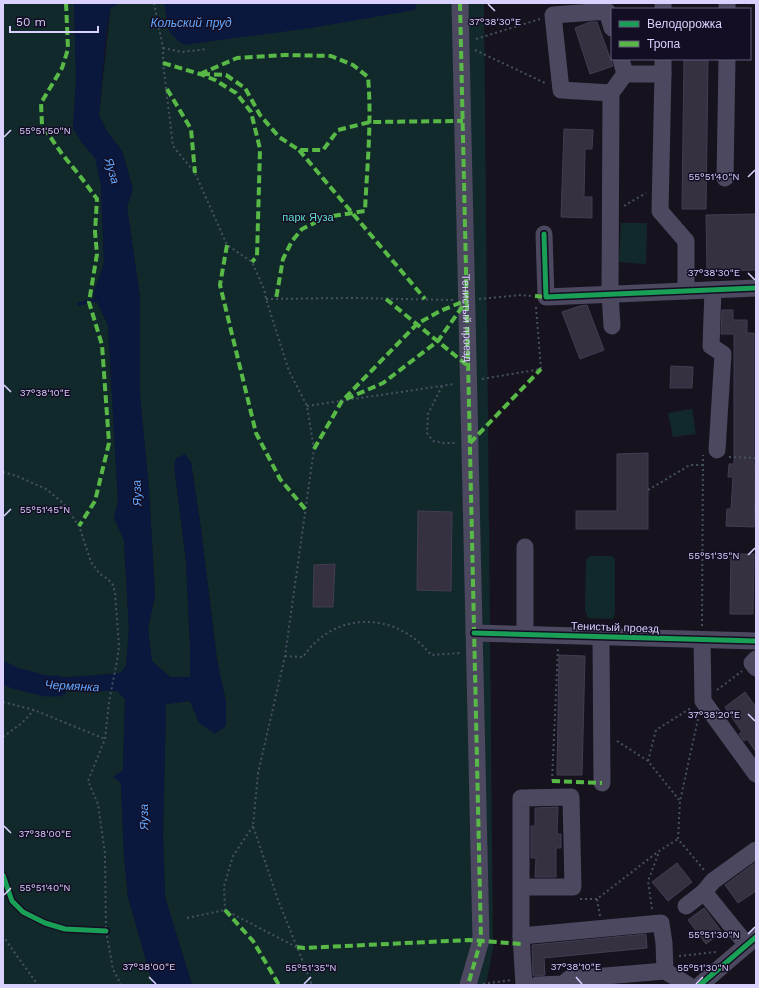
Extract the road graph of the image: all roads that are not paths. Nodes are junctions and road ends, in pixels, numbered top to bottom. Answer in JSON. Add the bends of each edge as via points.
{"nodes":[{"id":1,"x":460,"y":3,"type":"edge"},
{"id":2,"x":553,"y":9,"type":"edge"},
{"id":3,"x":611,"y":25,"type":"edge"},
{"id":4,"x":727,"y":60,"type":"edge"},
{"id":5,"x":623,"y":66,"type":"edge"},
{"id":6,"x":663,"y":66,"type":"edge"},
{"id":7,"x":612,"y":93,"type":"junction"},
{"id":8,"x":725,"y":178,"type":"dead end"},
{"id":9,"x":544,"y":234,"type":"dead end"},
{"id":10,"x":756,"y":288,"type":"edge"},
{"id":11,"x":713,"y":290,"type":"junction"},
{"id":12,"x":686,"y":291,"type":"junction"},
{"id":13,"x":610,"y":294,"type":"junction"},
{"id":14,"x":612,"y":326,"type":"dead end"},
{"id":15,"x":717,"y":450,"type":"road end"},
{"id":16,"x":525,"y":547,"type":"dead end"},
{"id":17,"x":474,"y":633,"type":"junction"},
{"id":18,"x":525,"y":634,"type":"junction"},
{"id":19,"x":601,"y":637,"type":"junction"},
{"id":20,"x":702,"y":640,"type":"junction"},
{"id":21,"x":756,"y":641,"type":"edge"},
{"id":22,"x":756,"y":774,"type":"edge"},
{"id":23,"x":602,"y":783,"type":"dead end"},
{"id":24,"x":756,"y":850,"type":"edge"},
{"id":25,"x":708,"y":886,"type":"junction"},
{"id":26,"x":522,"y":887,"type":"junction"},
{"id":27,"x":686,"y":906,"type":"dead end"},
{"id":28,"x":521,"y":936,"type":"junction"},
{"id":29,"x":748,"y":944,"type":"edge"},
{"id":30,"x":664,"y":965,"type":"junction"},
{"id":31,"x":528,"y":983,"type":"edge"},
{"id":32,"x":475,"y":984,"type":"edge"},
{"id":33,"x":688,"y":985,"type":"edge"},
{"id":34,"x":700,"y":985,"type":"edge"}],
"edges":[{"from":1,"to":17,"type":"street","name":"Тенистый проезд"},
{"from":2,"to":3,"type":"street","via":[[607,11]]},
{"from":2,"to":7,"type":"street","via":[[560,90]]},
{"from":4,"to":8,"type":"street"},
{"from":5,"to":6,"type":"street"},
{"from":5,"to":7,"type":"street"},
{"from":6,"to":12,"type":"street","via":[[660,211],[686,241]]},
{"from":7,"to":13,"type":"street"},
{"from":9,"to":13,"type":"street","via":[[546,297]]},
{"from":10,"to":11,"type":"street"},
{"from":11,"to":12,"type":"street"},
{"from":11,"to":15,"type":"street","via":[[711,346],[723,354]]},
{"from":12,"to":13,"type":"street"},
{"from":13,"to":14,"type":"street"},
{"from":16,"to":18,"type":"street"},
{"from":17,"to":18,"type":"street","name":"Тенистый проезд"},
{"from":17,"to":32,"type":"street","name":"Тенистый проезд","via":[[481,940]]},
{"from":18,"to":19,"type":"street","name":"Тенистый проезд"},
{"from":19,"to":20,"type":"street","name":"Тенистый проезд","via":[[634,640]]},
{"from":19,"to":23,"type":"street"},
{"from":20,"to":21,"type":"street","name":"Тенистый проезд"},
{"from":20,"to":22,"type":"street","via":[[703,701]]},
{"from":24,"to":25,"type":"street"},
{"from":25,"to":27,"type":"street"},
{"from":25,"to":29,"type":"street"},
{"from":26,"to":26,"type":"street","via":[[521,798],[570,797],[573,887]]},
{"from":26,"to":28,"type":"street"},
{"from":28,"to":30,"type":"street","via":[[661,923]]},
{"from":28,"to":31,"type":"street"},
{"from":29,"to":34,"type":"street"},
{"from":30,"to":31,"type":"street","via":[[569,979],[563,984]]},
{"from":30,"to":33,"type":"street"}]}
